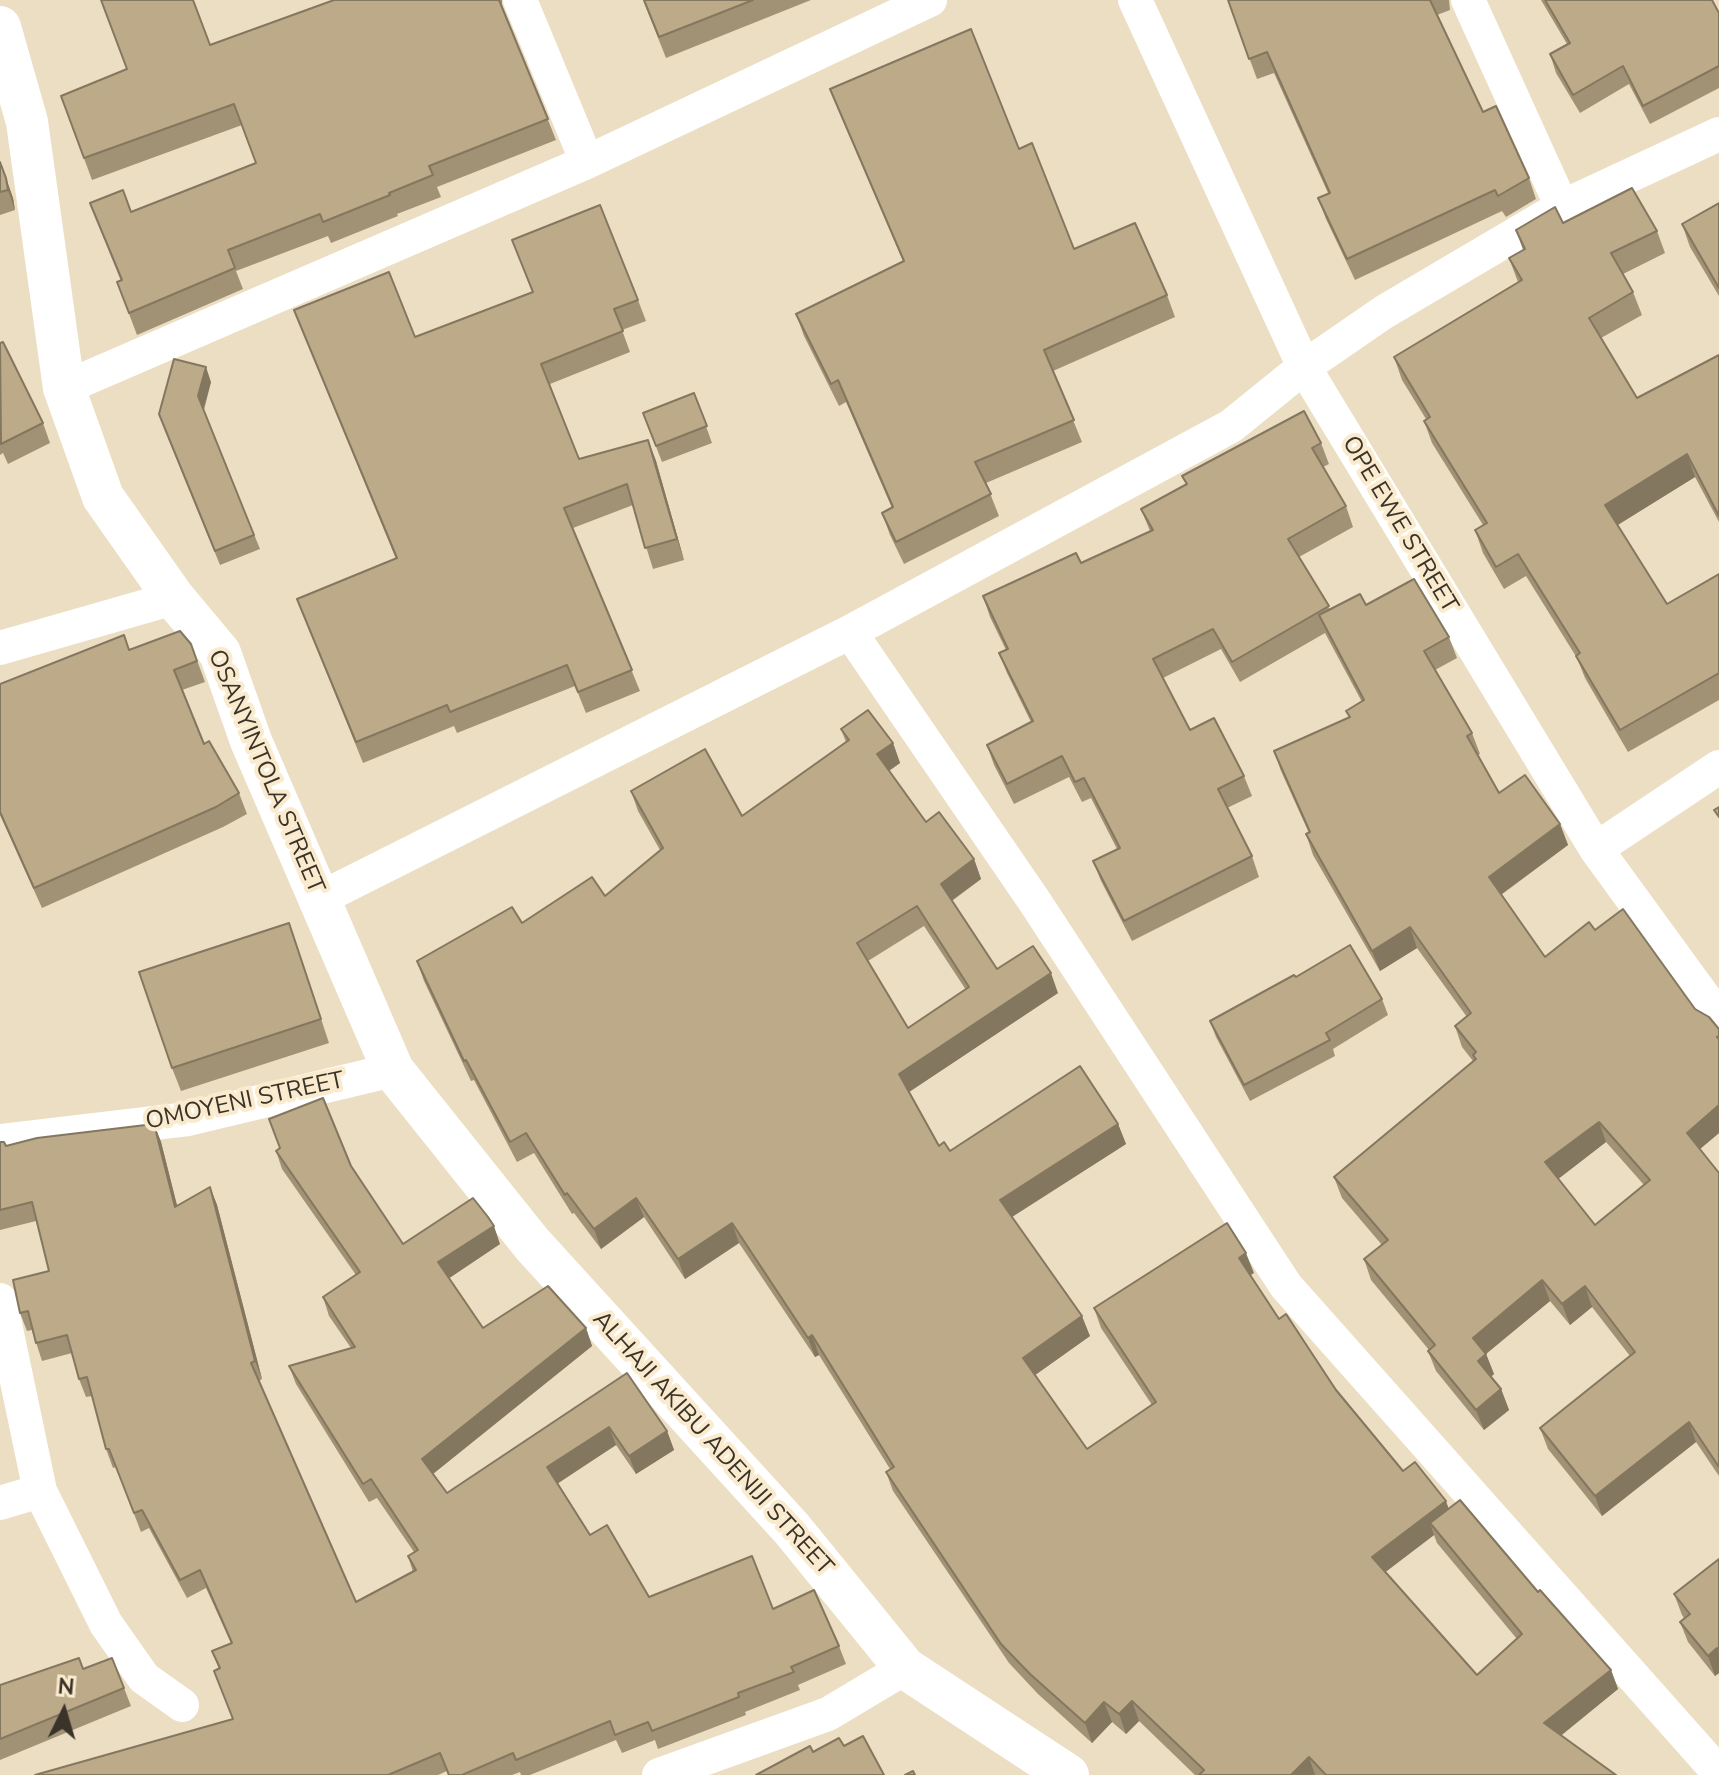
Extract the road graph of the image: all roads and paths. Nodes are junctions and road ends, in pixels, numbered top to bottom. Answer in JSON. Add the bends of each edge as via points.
{"nodes":[{"id":1,"x":520,"y":0,"type":"edge"},
{"id":2,"x":930,"y":0,"type":"edge"},
{"id":3,"x":1135,"y":0,"type":"edge"},
{"id":4,"x":1468,"y":0,"type":"edge"},
{"id":5,"x":0,"y":27,"type":"edge"},
{"id":6,"x":1719,"y":134,"type":"edge"},
{"id":7,"x":587,"y":162,"type":"junction"},
{"id":8,"x":1562,"y":207,"type":"junction"},
{"id":9,"x":1304,"y":367,"type":"junction"},
{"id":10,"x":64,"y":388,"type":"junction"},
{"id":11,"x":174,"y":598,"type":"junction"},
{"id":12,"x":850,"y":632,"type":"junction"},
{"id":13,"x":0,"y":648,"type":"edge"},
{"id":14,"x":1719,"y":767,"type":"edge"},
{"id":15,"x":1596,"y":849,"type":"junction"},
{"id":16,"x":319,"y":899,"type":"junction"},
{"id":17,"x":1719,"y":1018,"type":"edge"},
{"id":18,"x":393,"y":1070,"type":"junction"},
{"id":19,"x":0,"y":1141,"type":"edge"},
{"id":20,"x":0,"y":1300,"type":"edge"},
{"id":21,"x":40,"y":1491,"type":"junction"},
{"id":22,"x":0,"y":1503,"type":"edge"},
{"id":23,"x":905,"y":1668,"type":"junction"},
{"id":24,"x":182,"y":1705,"type":"dead end"},
{"id":25,"x":1719,"y":1773,"type":"edge"},
{"id":26,"x":659,"y":1775,"type":"edge"},
{"id":27,"x":1068,"y":1775,"type":"edge"}],
"edges":[{"from":1,"to":7,"type":"street"},
{"from":2,"to":7,"type":"street"},
{"from":3,"to":9,"type":"street","name":"OPE EWE STREET"},
{"from":4,"to":8,"type":"street"},
{"from":5,"to":10,"type":"street","name":"OSANYINTOLA STREET","via":[[27,122]]},
{"from":6,"to":8,"type":"street"},
{"from":7,"to":10,"type":"street"},
{"from":8,"to":9,"type":"street","via":[[1384,312]]},
{"from":9,"to":12,"type":"street","via":[[1231,426]]},
{"from":9,"to":15,"type":"street","name":"OPE EWE STREET"},
{"from":10,"to":11,"type":"street","name":"OSANYINTOLA STREET","via":[[103,497]]},
{"from":11,"to":13,"type":"street"},
{"from":11,"to":16,"type":"street","name":"OSANYINTOLA STREET","via":[[220,653],[251,741]]},
{"from":12,"to":16,"type":"street"},
{"from":12,"to":25,"type":"street","via":[[1035,902],[1286,1286]]},
{"from":14,"to":15,"type":"street"},
{"from":15,"to":17,"type":"street","name":"OPE EWE STREET"},
{"from":16,"to":18,"type":"street","name":"OSANYINTOLA STREET"},
{"from":18,"to":19,"type":"street","name":"OMOYENI STREET","via":[[188,1119]]},
{"from":18,"to":23,"type":"street","name":"ALHAJI AKIBU ADENIJI STREET","via":[[532,1244],[792,1529]]},
{"from":20,"to":21,"type":"street"},
{"from":21,"to":22,"type":"street"},
{"from":21,"to":24,"type":"street","via":[[106,1624],[144,1678]]},
{"from":23,"to":26,"type":"street","via":[[828,1714]]},
{"from":23,"to":27,"type":"street","name":"ALHAJI AKIBU ADENIJI STREET"}]}
